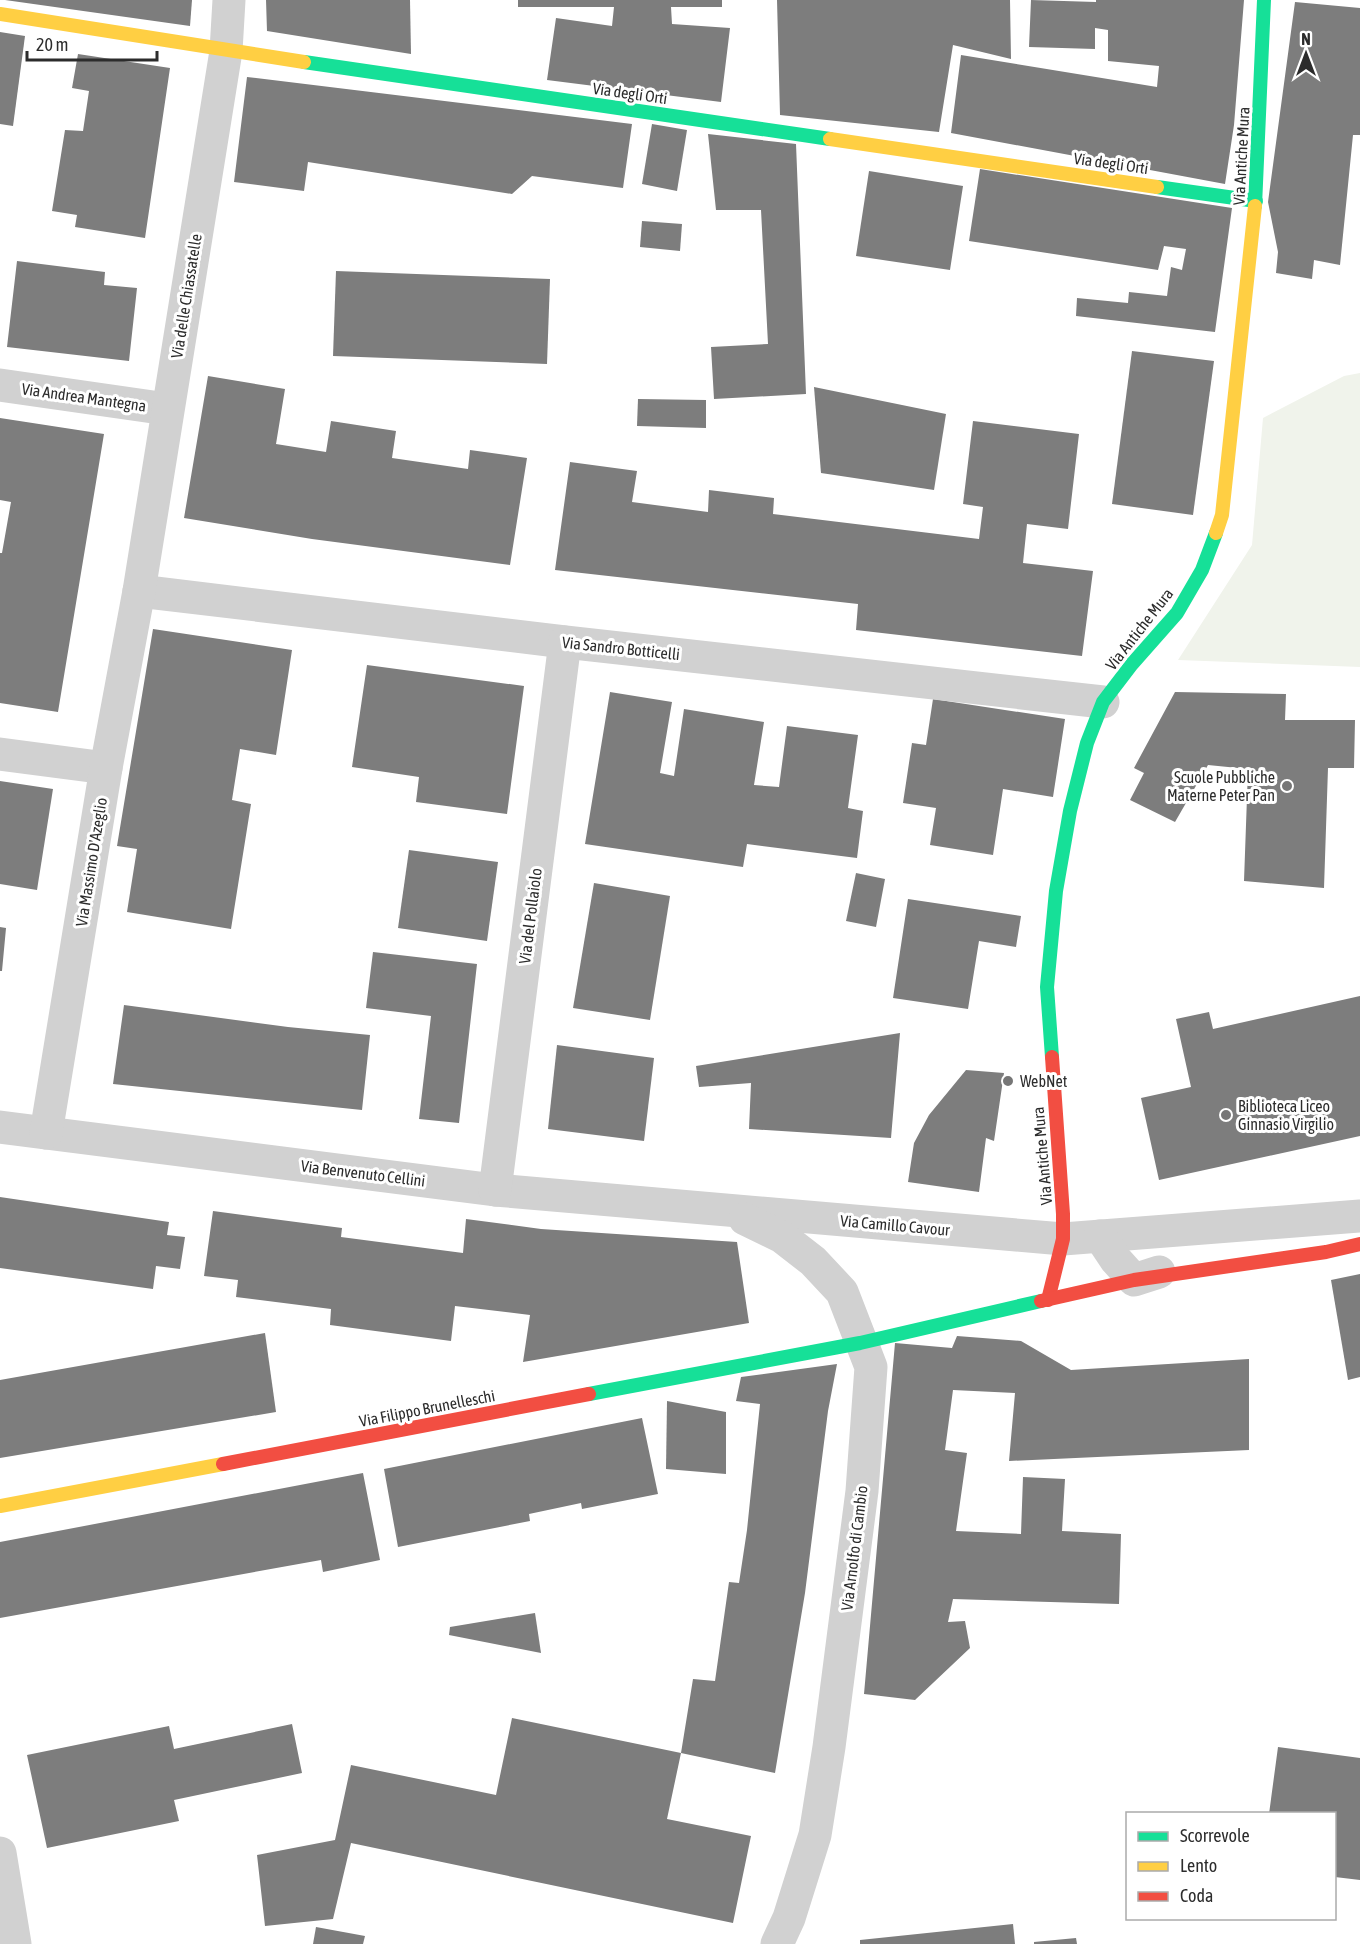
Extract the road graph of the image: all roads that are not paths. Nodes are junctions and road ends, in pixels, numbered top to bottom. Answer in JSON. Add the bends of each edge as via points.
{"nodes":[{"id":1,"x":228,"y":0,"type":"edge"},
{"id":2,"x":1264,"y":0,"type":"edge"},
{"id":3,"x":0,"y":14,"type":"edge"},
{"id":4,"x":226,"y":51,"type":"junction"},
{"id":5,"x":1256,"y":201,"type":"junction"},
{"id":6,"x":0,"y":384,"type":"edge"},
{"id":7,"x":167,"y":409,"type":"junction"},
{"id":8,"x":139,"y":591,"type":"junction"},
{"id":9,"x":565,"y":642,"type":"junction"},
{"id":10,"x":1103,"y":702,"type":"junction"},
{"id":11,"x":0,"y":754,"type":"edge"},
{"id":12,"x":106,"y":768,"type":"junction"},
{"id":13,"x":0,"y":1127,"type":"edge"},
{"id":14,"x":46,"y":1133,"type":"junction"},
{"id":15,"x":495,"y":1191,"type":"junction"},
{"id":16,"x":727,"y":1211,"type":"junction"},
{"id":17,"x":1360,"y":1218,"type":"edge"},
{"id":18,"x":1100,"y":1236,"type":"junction"},
{"id":19,"x":1064,"y":1239,"type":"junction"},
{"id":20,"x":1360,"y":1244,"type":"edge"},
{"id":21,"x":1134,"y":1280,"type":"junction"},
{"id":22,"x":1048,"y":1300,"type":"junction"},
{"id":23,"x":860,"y":1343,"type":"junction"},
{"id":24,"x":0,"y":1506,"type":"edge"},
{"id":25,"x":0,"y":1858,"type":"edge"},
{"id":26,"x":15,"y":1944,"type":"edge"},
{"id":27,"x":777,"y":1944,"type":"edge"}],
"edges":[{"from":1,"to":4,"type":"street","name":"Via delle Chiassatelle"},
{"from":2,"to":5,"type":"street","name":"Via Antiche Mura"},
{"from":3,"to":4,"type":"street","name":"Via degli Orti"},
{"from":4,"to":5,"type":"street","name":"Via degli Orti"},
{"from":4,"to":7,"type":"street","name":"Via delle Chiassatelle"},
{"from":5,"to":10,"type":"street","name":"Via Antiche Mura","via":[[1222,515],[1202,570],[1177,613]]},
{"from":6,"to":7,"type":"street","name":"Via Andrea Mantegna"},
{"from":7,"to":8,"type":"street","name":"Via delle Chiassatelle"},
{"from":8,"to":9,"type":"street","name":"Via Sandro Botticelli"},
{"from":8,"to":12,"type":"street","name":"Via Massimo D'Azeglio"},
{"from":9,"to":10,"type":"street","name":"Via Sandro Botticelli"},
{"from":9,"to":15,"type":"street","name":"Via del Pollaiolo"},
{"from":10,"to":19,"type":"street","name":"Via Antiche Mura","via":[[1087,743],[1070,811],[1056,891],[1047,987]]},
{"from":11,"to":12,"type":"street"},
{"from":12,"to":14,"type":"street","name":"Via Massimo D'Azeglio"},
{"from":13,"to":14,"type":"street","name":"Via Benvenuto Cellini"},
{"from":14,"to":15,"type":"street","name":"Via Benvenuto Cellini"},
{"from":15,"to":16,"type":"street","name":"Via Benvenuto Cellini"},
{"from":16,"to":19,"type":"street","name":"Via Camillo Cavour"},
{"from":16,"to":23,"type":"street","name":"Via Arnolfo di Cambio","via":[[782,1237],[813,1261],[842,1292]]},
{"from":17,"to":18,"type":"street","name":"Via Camillo Cavour"},
{"from":17,"to":21,"type":"street","name":"Via Camillo Cavour","via":[[1223,1252]]},
{"from":18,"to":19,"type":"street","name":"Via Camillo Cavour"},
{"from":18,"to":21,"type":"street"},
{"from":19,"to":22,"type":"street"},
{"from":20,"to":21,"type":"street","name":"Via Camillo Cavour"},
{"from":21,"to":22,"type":"street","name":"Via Camillo Cavour"},
{"from":22,"to":23,"type":"street","name":"Via Camillo Cavour"},
{"from":23,"to":24,"type":"street","name":"Via Filippo Brunelleschi"},
{"from":23,"to":27,"type":"street","name":"Via Arnolfo di Cambio","via":[[871,1367],[862,1491],[830,1736],[815,1835]]},
{"from":25,"to":26,"type":"street"}]}
